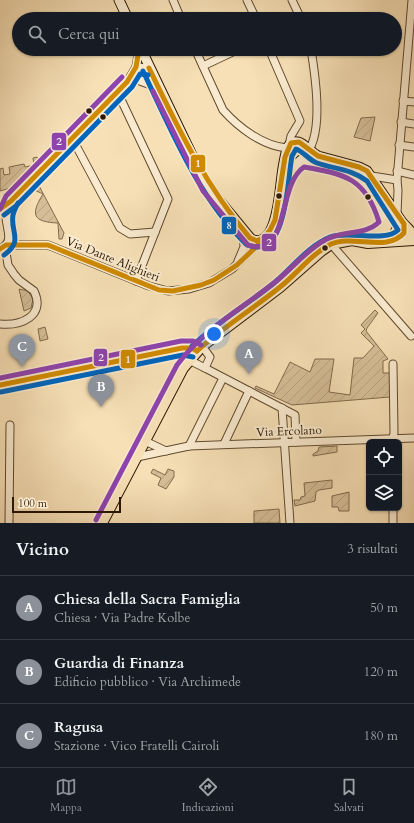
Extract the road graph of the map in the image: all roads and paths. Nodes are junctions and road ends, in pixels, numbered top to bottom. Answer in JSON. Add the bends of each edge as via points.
{"nodes":[{"id":1,"x":119,"y":0,"type":"edge"},
{"id":2,"x":173,"y":0,"type":"edge"},
{"id":3,"x":247,"y":0,"type":"edge"},
{"id":4,"x":292,"y":0,"type":"edge"},
{"id":5,"x":412,"y":0,"type":"edge"},
{"id":6,"x":125,"y":12,"type":"edge"},
{"id":7,"x":178,"y":12,"type":"edge"},
{"id":8,"x":253,"y":12,"type":"edge"},
{"id":9,"x":298,"y":12,"type":"edge"},
{"id":10,"x":414,"y":45,"type":"edge"},
{"id":11,"x":411,"y":52,"type":"edge"},
{"id":12,"x":139,"y":56,"type":"edge"},
{"id":13,"x":143,"y":56,"type":"edge"},
{"id":14,"x":198,"y":56,"type":"edge"},
{"id":15,"x":224,"y":56,"type":"edge"},
{"id":16,"x":272,"y":56,"type":"edge"},
{"id":17,"x":311,"y":56,"type":"edge"},
{"id":18,"x":203,"y":66,"type":"junction"},
{"id":19,"x":136,"y":68,"type":"junction"},
{"id":20,"x":149,"y":68,"type":"junction"},
{"id":21,"x":136,"y":80,"type":"junction"},
{"id":22,"x":127,"y":82,"type":"junction"},
{"id":23,"x":158,"y":88,"type":"junction"},
{"id":24,"x":118,"y":91,"type":"junction"},
{"id":25,"x":403,"y":101,"type":"junction"},
{"id":26,"x":414,"y":102,"type":"edge"},
{"id":27,"x":401,"y":122,"type":"junction"},
{"id":28,"x":414,"y":124,"type":"edge"},
{"id":29,"x":72,"y":138,"type":"junction"},
{"id":30,"x":399,"y":145,"type":"junction"},
{"id":31,"x":414,"y":147,"type":"edge"},
{"id":32,"x":287,"y":149,"type":"junction"},
{"id":33,"x":305,"y":154,"type":"junction"},
{"id":34,"x":338,"y":165,"type":"junction"},
{"id":35,"x":397,"y":175,"type":"junction"},
{"id":36,"x":414,"y":175,"type":"edge"},
{"id":37,"x":372,"y":176,"type":"junction"},
{"id":38,"x":281,"y":189,"type":"junction"},
{"id":39,"x":11,"y":201,"type":"junction"},
{"id":40,"x":0,"y":210,"type":"edge"},
{"id":41,"x":6,"y":218,"type":"junction"},
{"id":42,"x":401,"y":221,"type":"junction"},
{"id":43,"x":386,"y":225,"type":"junction"},
{"id":44,"x":243,"y":230,"type":"junction"},
{"id":45,"x":155,"y":232,"type":"junction"},
{"id":46,"x":414,"y":234,"type":"edge"},
{"id":47,"x":265,"y":237,"type":"junction"},
{"id":48,"x":352,"y":240,"type":"junction"},
{"id":49,"x":395,"y":240,"type":"junction"},
{"id":50,"x":414,"y":240,"type":"edge"},
{"id":51,"x":331,"y":244,"type":"junction"},
{"id":52,"x":4,"y":246,"type":"edge"},
{"id":53,"x":232,"y":269,"type":"junction"},
{"id":54,"x":136,"y":281,"type":"junction"},
{"id":55,"x":0,"y":324,"type":"edge"},
{"id":56,"x":411,"y":336,"type":"dead end"},
{"id":57,"x":202,"y":346,"type":"junction"},
{"id":58,"x":189,"y":360,"type":"junction"},
{"id":59,"x":393,"y":364,"type":"dead end"},
{"id":60,"x":205,"y":368,"type":"junction"},
{"id":61,"x":223,"y":378,"type":"junction"},
{"id":62,"x":249,"y":391,"type":"junction"},
{"id":63,"x":282,"y":408,"type":"junction"},
{"id":64,"x":10,"y":424,"type":"dead end"},
{"id":65,"x":414,"y":438,"type":"edge"},
{"id":66,"x":392,"y":439,"type":"edge"},
{"id":67,"x":402,"y":439,"type":"edge"},
{"id":68,"x":145,"y":441,"type":"junction"},
{"id":69,"x":366,"y":441,"type":"edge"},
{"id":70,"x":283,"y":442,"type":"junction"},
{"id":71,"x":296,"y":442,"type":"junction"},
{"id":72,"x":224,"y":444,"type":"junction"},
{"id":73,"x":189,"y":446,"type":"junction"},
{"id":74,"x":166,"y":451,"type":"junction"},
{"id":75,"x":137,"y":457,"type":"junction"},
{"id":76,"x":393,"y":511,"type":"edge"},
{"id":77,"x":9,"y":523,"type":"edge"},
{"id":78,"x":102,"y":523,"type":"edge"},
{"id":79,"x":290,"y":523,"type":"edge"},
{"id":80,"x":393,"y":523,"type":"edge"}],
"edges":[{"from":1,"to":6,"type":"main road"},
{"from":2,"to":7,"type":"street"},
{"from":3,"to":8,"type":"street"},
{"from":4,"to":9,"type":"street"},
{"from":5,"to":11,"type":"street"},
{"from":10,"to":11,"type":"street"},
{"from":11,"to":25,"type":"street"},
{"from":12,"to":19,"type":"street"},
{"from":13,"to":20,"type":"main road"},
{"from":14,"to":18,"type":"street"},
{"from":15,"to":18,"type":"street"},
{"from":16,"to":32,"type":"street","via":[[300,121]]},
{"from":17,"to":33,"type":"street","via":[[317,104],[312,142]]},
{"from":18,"to":32,"type":"street","via":[[223,110],[229,116],[268,144]]},
{"from":19,"to":20,"type":"street"},
{"from":19,"to":22,"type":"street"},
{"from":20,"to":21,"type":"street","via":[[147,73]]},
{"from":20,"to":23,"type":"main road"},
{"from":21,"to":22,"type":"street"},
{"from":21,"to":23,"type":"street"},
{"from":22,"to":24,"type":"street"},
{"from":23,"to":44,"type":"main road","via":[[199,170]]},
{"from":24,"to":29,"type":"street"},
{"from":24,"to":45,"type":"street","via":[[168,199]]},
{"from":25,"to":26,"type":"street"},
{"from":25,"to":27,"type":"street"},
{"from":27,"to":28,"type":"street"},
{"from":27,"to":30,"type":"street"},
{"from":29,"to":39,"type":"street"},
{"from":29,"to":45,"type":"street","via":[[120,228],[130,234]]},
{"from":30,"to":31,"type":"street"},
{"from":30,"to":35,"type":"street"},
{"from":32,"to":33,"type":"main road","via":[[291,161]]},
{"from":32,"to":33,"type":"main road","via":[[296,141],[302,143]]},
{"from":32,"to":38,"type":"main road"},
{"from":33,"to":34,"type":"main road"},
{"from":33,"to":38,"type":"main road","via":[[290,170]]},
{"from":34,"to":37,"type":"main road","via":[[359,167]]},
{"from":34,"to":43,"type":"main road","via":[[366,181],[382,207]]},
{"from":35,"to":36,"type":"street"},
{"from":35,"to":37,"type":"street"},
{"from":35,"to":42,"type":"street"},
{"from":37,"to":42,"type":"main road"},
{"from":38,"to":47,"type":"main road","via":[[274,222]]},
{"from":39,"to":40,"type":"street"},
{"from":39,"to":41,"type":"street"},
{"from":40,"to":41,"type":"street"},
{"from":41,"to":52,"type":"street","via":[[9,234]]},
{"from":42,"to":43,"type":"main road","via":[[394,220]]},
{"from":42,"to":46,"type":"main road"},
{"from":42,"to":49,"type":"main road","via":[[405,235]]},
{"from":43,"to":48,"type":"main road","via":[[373,234]]},
{"from":43,"to":49,"type":"main road","via":[[386,236]]},
{"from":44,"to":47,"type":"main road","via":[[254,240]]},
{"from":44,"to":53,"type":"street","via":[[244,247]]},
{"from":45,"to":54,"type":"street"},
{"from":47,"to":53,"type":"street","name":"Via Dante Alighieri"},
{"from":48,"to":49,"type":"main road","via":[[368,243]]},
{"from":48,"to":51,"type":"main road"},
{"from":49,"to":50,"type":"main road"},
{"from":51,"to":56,"type":"street"},
{"from":51,"to":57,"type":"main road","via":[[280,288]]},
{"from":52,"to":54,"type":"street","name":"Via Dante Alighieri","via":[[52,246]]},
{"from":52,"to":55,"type":"street","via":[[8,265],[19,280],[34,291],[37,305],[33,315],[25,320]]},
{"from":53,"to":54,"type":"street","name":"Via Dante Alighieri","via":[[209,283],[179,290],[159,290]]},
{"from":57,"to":58,"type":"main road"},
{"from":57,"to":60,"type":"street","via":[[210,357]]},
{"from":58,"to":60,"type":"street"},
{"from":58,"to":68,"type":"main road"},
{"from":59,"to":66,"type":"street"},
{"from":60,"to":61,"type":"street"},
{"from":61,"to":62,"type":"street"},
{"from":61,"to":73,"type":"street"},
{"from":62,"to":63,"type":"street"},
{"from":62,"to":72,"type":"street"},
{"from":63,"to":70,"type":"street"},
{"from":63,"to":71,"type":"street","via":[[295,415]]},
{"from":64,"to":77,"type":"street"},
{"from":65,"to":67,"type":"street","name":"Via Ercolano"},
{"from":68,"to":74,"type":"street"},
{"from":68,"to":75,"type":"main road"},
{"from":69,"to":71,"type":"street","name":"Via Ercolano"},
{"from":70,"to":71,"type":"street","name":"Via Ercolano"},
{"from":70,"to":72,"type":"street","name":"Via Ercolano"},
{"from":70,"to":79,"type":"street"},
{"from":72,"to":73,"type":"street","name":"Via Ercolano"},
{"from":73,"to":74,"type":"street","name":"Via Ercolano"},
{"from":74,"to":75,"type":"street","name":"Via Ercolano"},
{"from":75,"to":78,"type":"main road"},
{"from":76,"to":80,"type":"street"}]}
